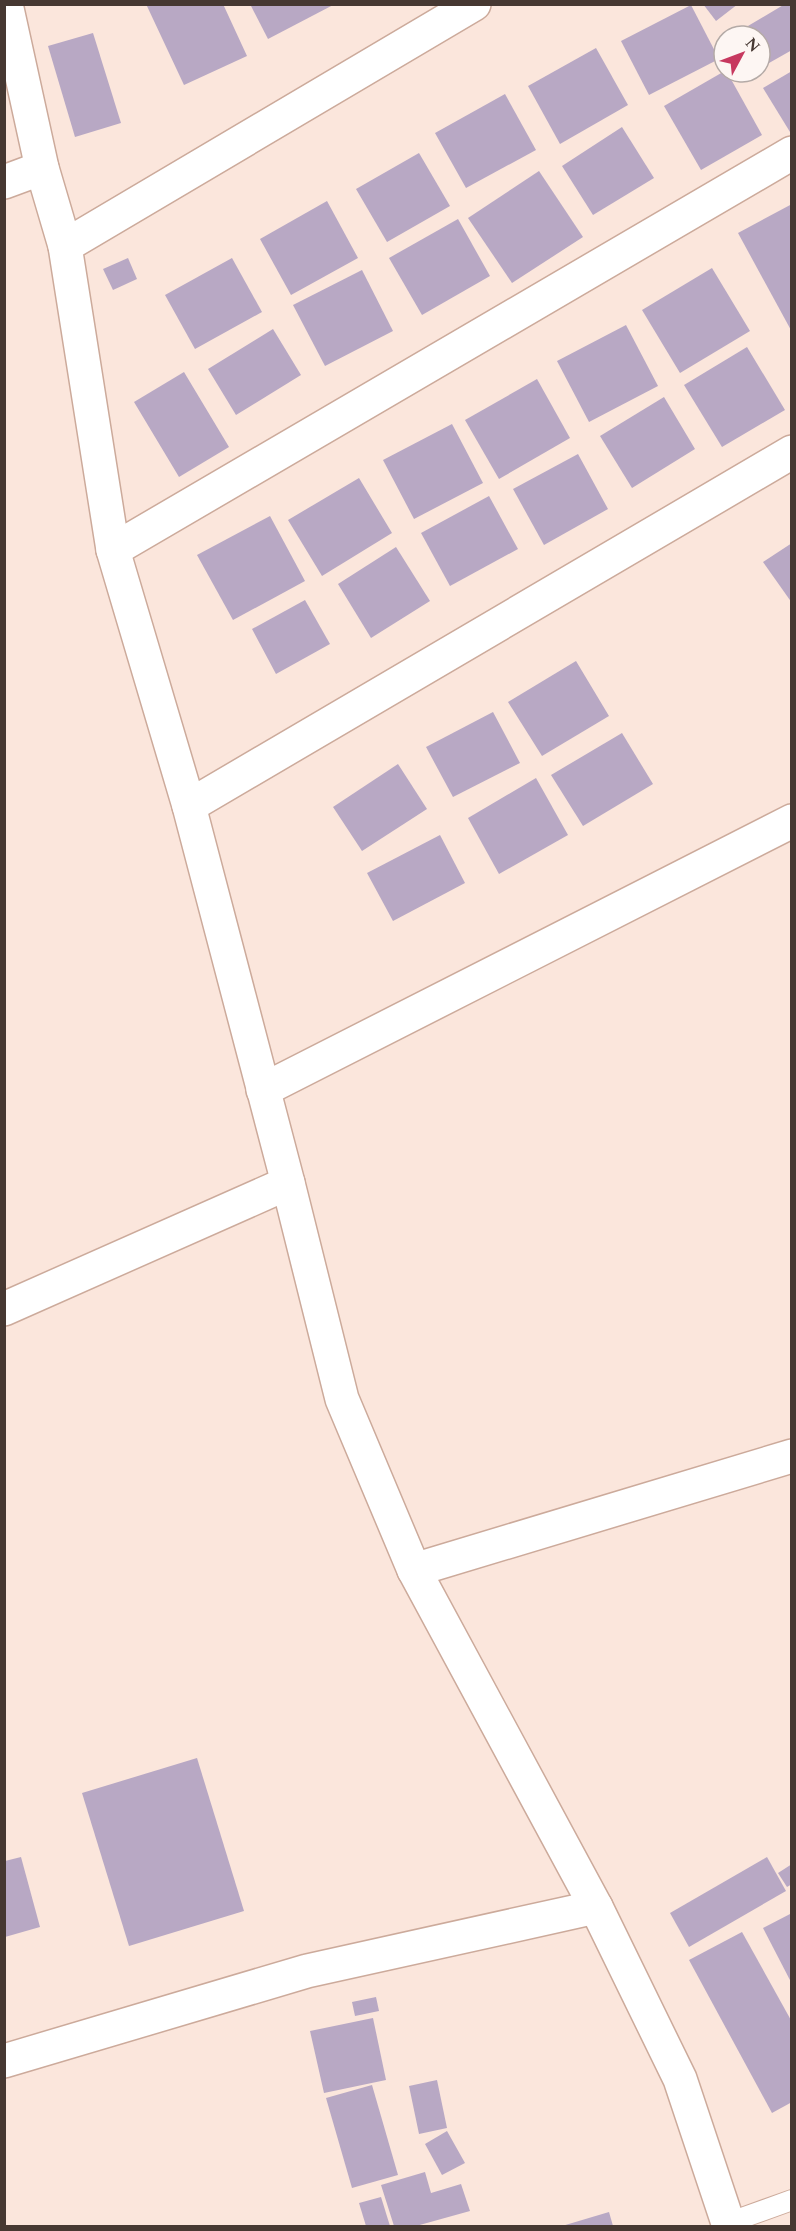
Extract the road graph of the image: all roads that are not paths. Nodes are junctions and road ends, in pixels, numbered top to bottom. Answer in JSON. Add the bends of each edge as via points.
{"nodes":[{"id":1,"x":6,"y":4,"type":"edge"},
{"id":2,"x":474,"y":4,"type":"edge"},
{"id":3,"x":792,"y":153,"type":"edge"},
{"id":4,"x":42,"y":168,"type":"junction"},
{"id":5,"x":4,"y":182,"type":"edge"},
{"id":6,"x":65,"y":246,"type":"junction"},
{"id":7,"x":792,"y":452,"type":"edge"},
{"id":8,"x":113,"y":550,"type":"junction"},
{"id":9,"x":189,"y":806,"type":"junction"},
{"id":10,"x":792,"y":821,"type":"edge"},
{"id":11,"x":263,"y":1090,"type":"junction"},
{"id":12,"x":288,"y":1183,"type":"junction"},
{"id":13,"x":4,"y":1309,"type":"edge"},
{"id":14,"x":792,"y":1456,"type":"edge"},
{"id":15,"x":414,"y":1570,"type":"junction"},
{"id":16,"x":596,"y":1907,"type":"junction"},
{"id":17,"x":4,"y":2061,"type":"edge"},
{"id":18,"x":792,"y":2200,"type":"edge"},
{"id":19,"x":728,"y":2225,"type":"edge"}],
"edges":[{"from":1,"to":4,"type":"street"},
{"from":2,"to":6,"type":"street"},
{"from":3,"to":8,"type":"street"},
{"from":4,"to":5,"type":"street"},
{"from":4,"to":6,"type":"street"},
{"from":6,"to":8,"type":"street"},
{"from":7,"to":9,"type":"street"},
{"from":8,"to":9,"type":"street"},
{"from":9,"to":11,"type":"street"},
{"from":10,"to":11,"type":"street"},
{"from":11,"to":12,"type":"street"},
{"from":12,"to":13,"type":"street"},
{"from":12,"to":15,"type":"street","via":[[342,1399]]},
{"from":14,"to":15,"type":"street"},
{"from":15,"to":16,"type":"street"},
{"from":16,"to":17,"type":"street","via":[[307,1971]]},
{"from":16,"to":19,"type":"street","via":[[680,2079]]},
{"from":18,"to":19,"type":"lane"}]}
